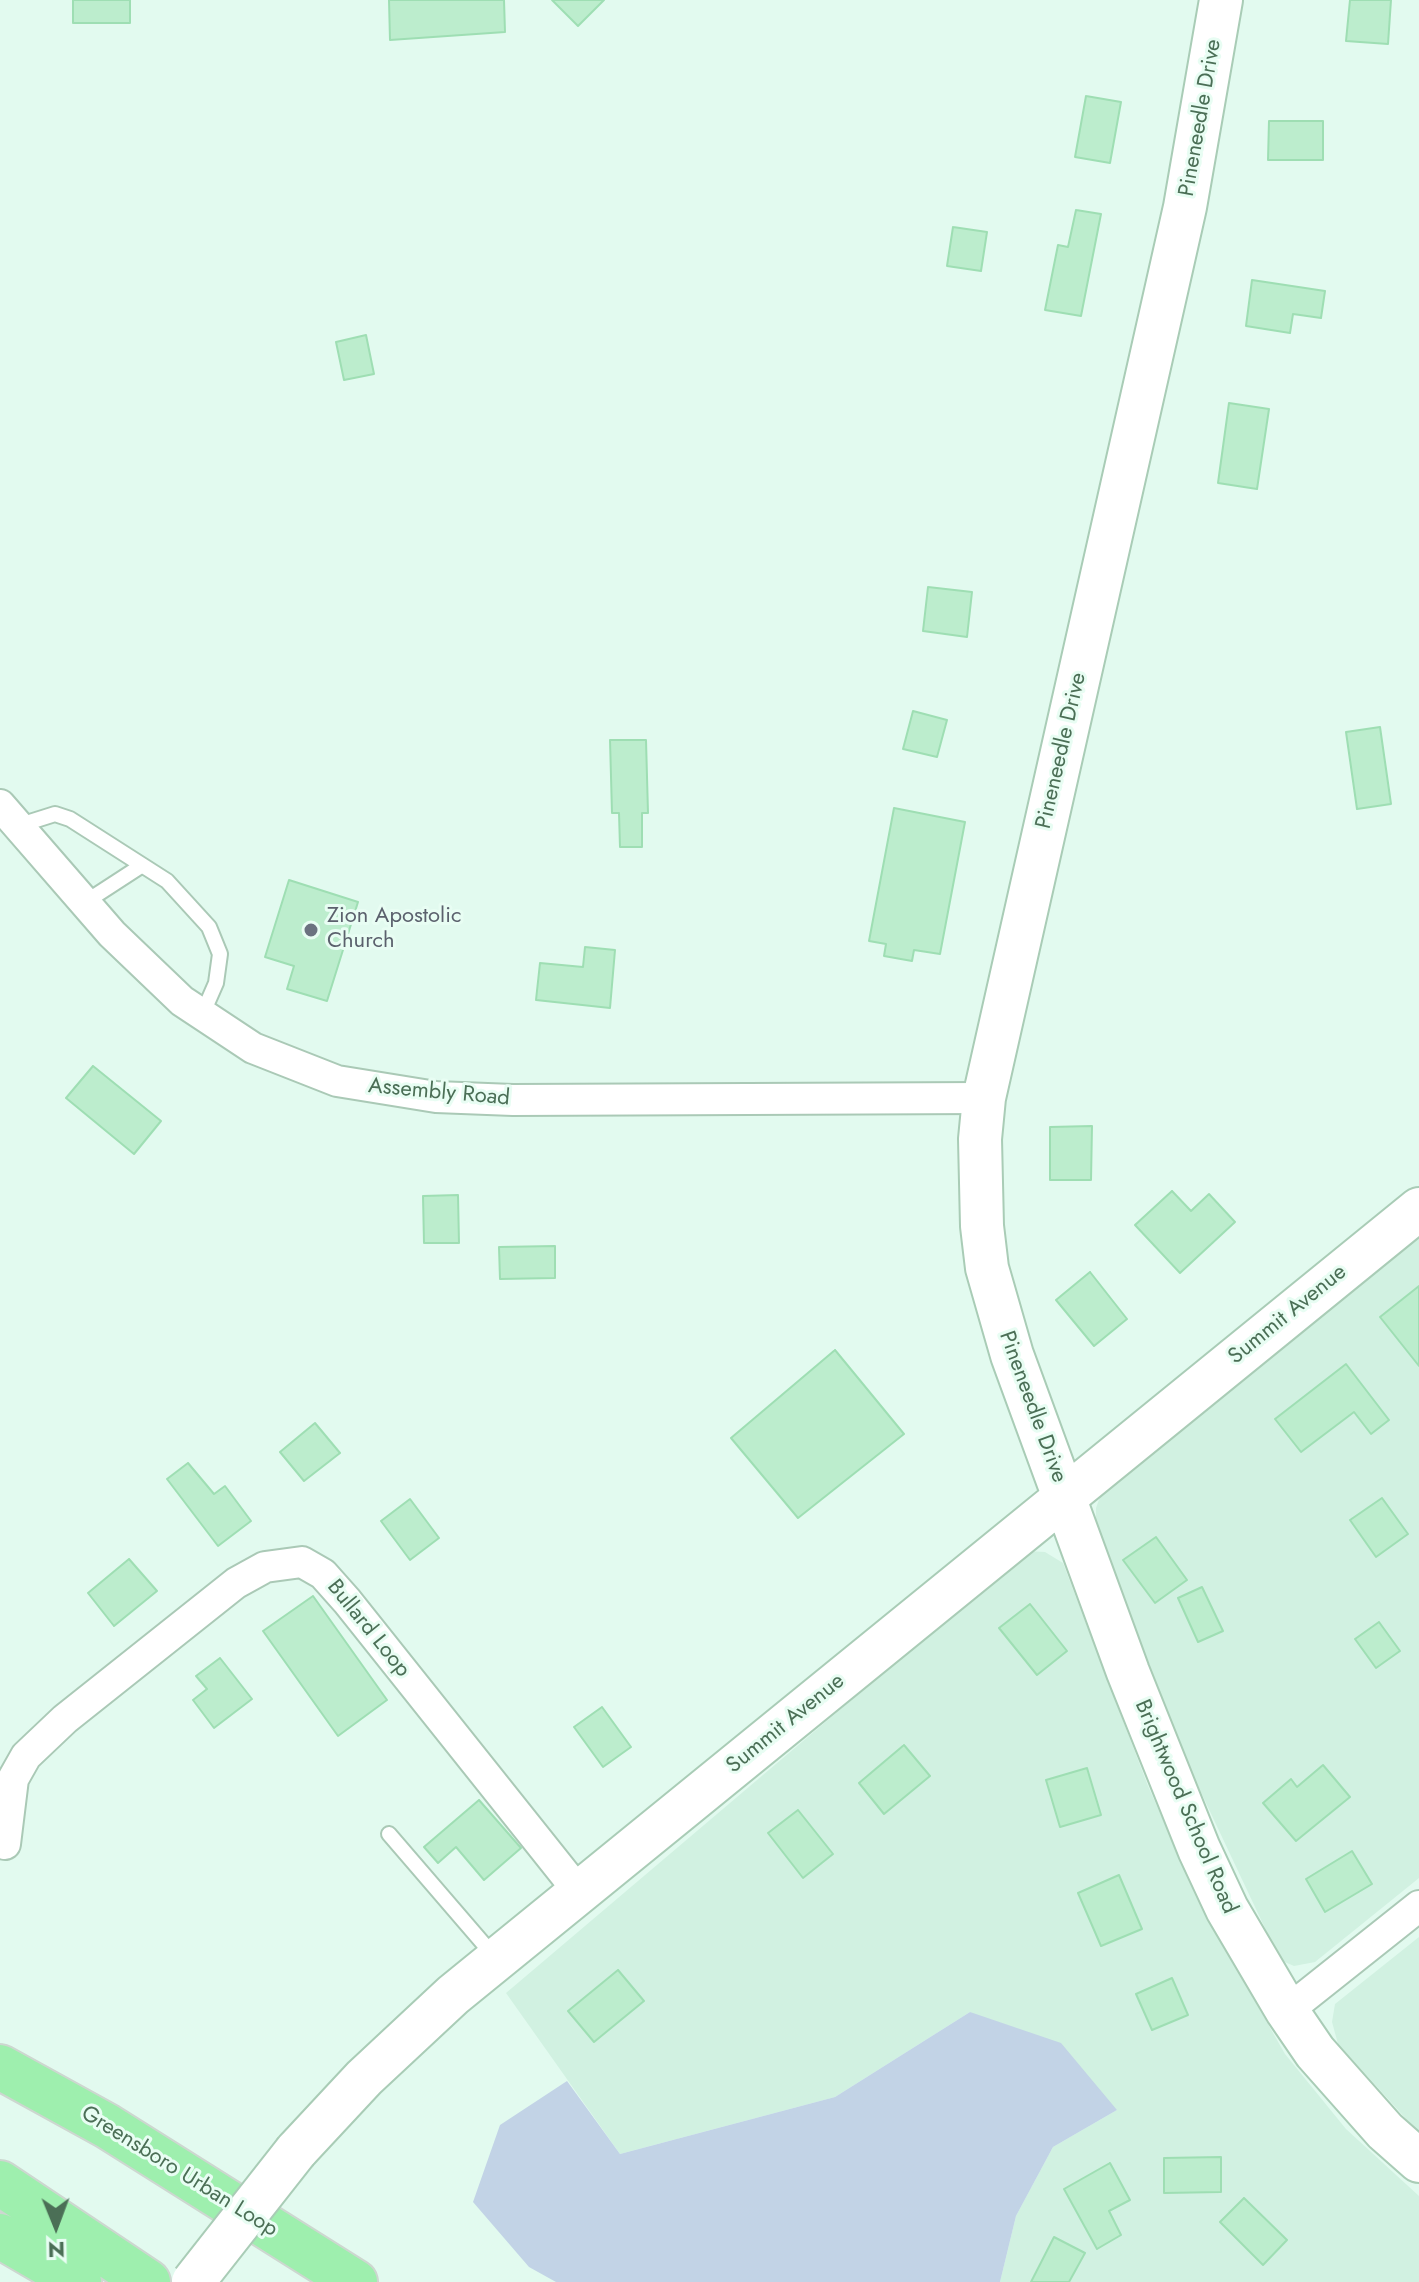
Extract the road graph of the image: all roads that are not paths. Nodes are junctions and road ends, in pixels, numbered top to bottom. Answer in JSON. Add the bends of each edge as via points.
{"nodes":[{"id":1,"x":1221,"y":0,"type":"edge"},
{"id":2,"x":8,"y":816,"type":"edge"},
{"id":3,"x":141,"y":866,"type":"junction"},
{"id":4,"x":84,"y":903,"type":"junction"},
{"id":5,"x":202,"y":1015,"type":"junction"},
{"id":6,"x":984,"y":1098,"type":"junction"},
{"id":7,"x":1419,"y":1209,"type":"edge"},
{"id":8,"x":1065,"y":1497,"type":"junction"},
{"id":9,"x":389,"y":1834,"type":"dead end"},
{"id":10,"x":5,"y":1844,"type":"dead end"},
{"id":11,"x":579,"y":1892,"type":"junction"},
{"id":12,"x":1419,"y":1906,"type":"edge"},
{"id":13,"x":497,"y":1959,"type":"junction"},
{"id":14,"x":1287,"y":2011,"type":"junction"},
{"id":15,"x":0,"y":2047,"type":"edge"},
{"id":16,"x":0,"y":2067,"type":"edge"},
{"id":17,"x":107,"y":2126,"type":"junction"},
{"id":18,"x":1419,"y":2161,"type":"edge"},
{"id":19,"x":0,"y":2183,"type":"edge"},
{"id":20,"x":0,"y":2236,"type":"edge"},
{"id":21,"x":79,"y":2282,"type":"edge"},
{"id":22,"x":148,"y":2282,"type":"edge"},
{"id":23,"x":193,"y":2282,"type":"edge"},
{"id":24,"x":355,"y":2282,"type":"edge"}],
"edges":[{"from":1,"to":6,"type":"main road","name":"Pineneedle Drive","via":[[1185,207]]},
{"from":2,"to":3,"type":"lane","via":[[55,814],[70,819]]},
{"from":2,"to":4,"type":"street","name":"Assembly Road"},
{"from":3,"to":4,"type":"lane"},
{"from":3,"to":5,"type":"lane","via":[[167,881],[209,927],[220,954],[216,983]]},
{"from":4,"to":5,"type":"street","name":"Assembly Road","via":[[149,971]]},
{"from":5,"to":6,"type":"street","name":"Assembly Road","via":[[296,1068],[337,1081],[436,1097],[599,1102]]},
{"from":6,"to":8,"type":"main road","name":"Pineneedle Drive","via":[[980,1182],[987,1268],[1012,1355]]},
{"from":7,"to":8,"type":"main road","name":"Summit Avenue"},
{"from":8,"to":11,"type":"main road","name":"Summit Avenue"},
{"from":8,"to":14,"type":"main road","name":"Brightwood School Road","via":[[1199,1849],[1227,1909]]},
{"from":9,"to":13,"type":"lane"},
{"from":10,"to":11,"type":"street","name":"Bullard Loop","via":[[13,1779],[26,1756],[236,1583],[265,1567],[302,1562],[323,1574],[347,1601]]},
{"from":11,"to":13,"type":"main road","name":"Summit Avenue"},
{"from":12,"to":14,"type":"street"},
{"from":13,"to":23,"type":"main road","name":"Summit Avenue","bridge":true,"via":[[407,2036],[296,2151]]},
{"from":14,"to":18,"type":"main road","name":"Brightwood School Road","via":[[1365,2109]]},
{"from":15,"to":17,"type":"highway"},
{"from":16,"to":17,"type":"highway","name":"Greensboro Urban Loop"},
{"from":17,"to":24,"type":"highway","name":"Greensboro Urban Loop"},
{"from":19,"to":22,"type":"highway"},
{"from":20,"to":21,"type":"highway"}]}
